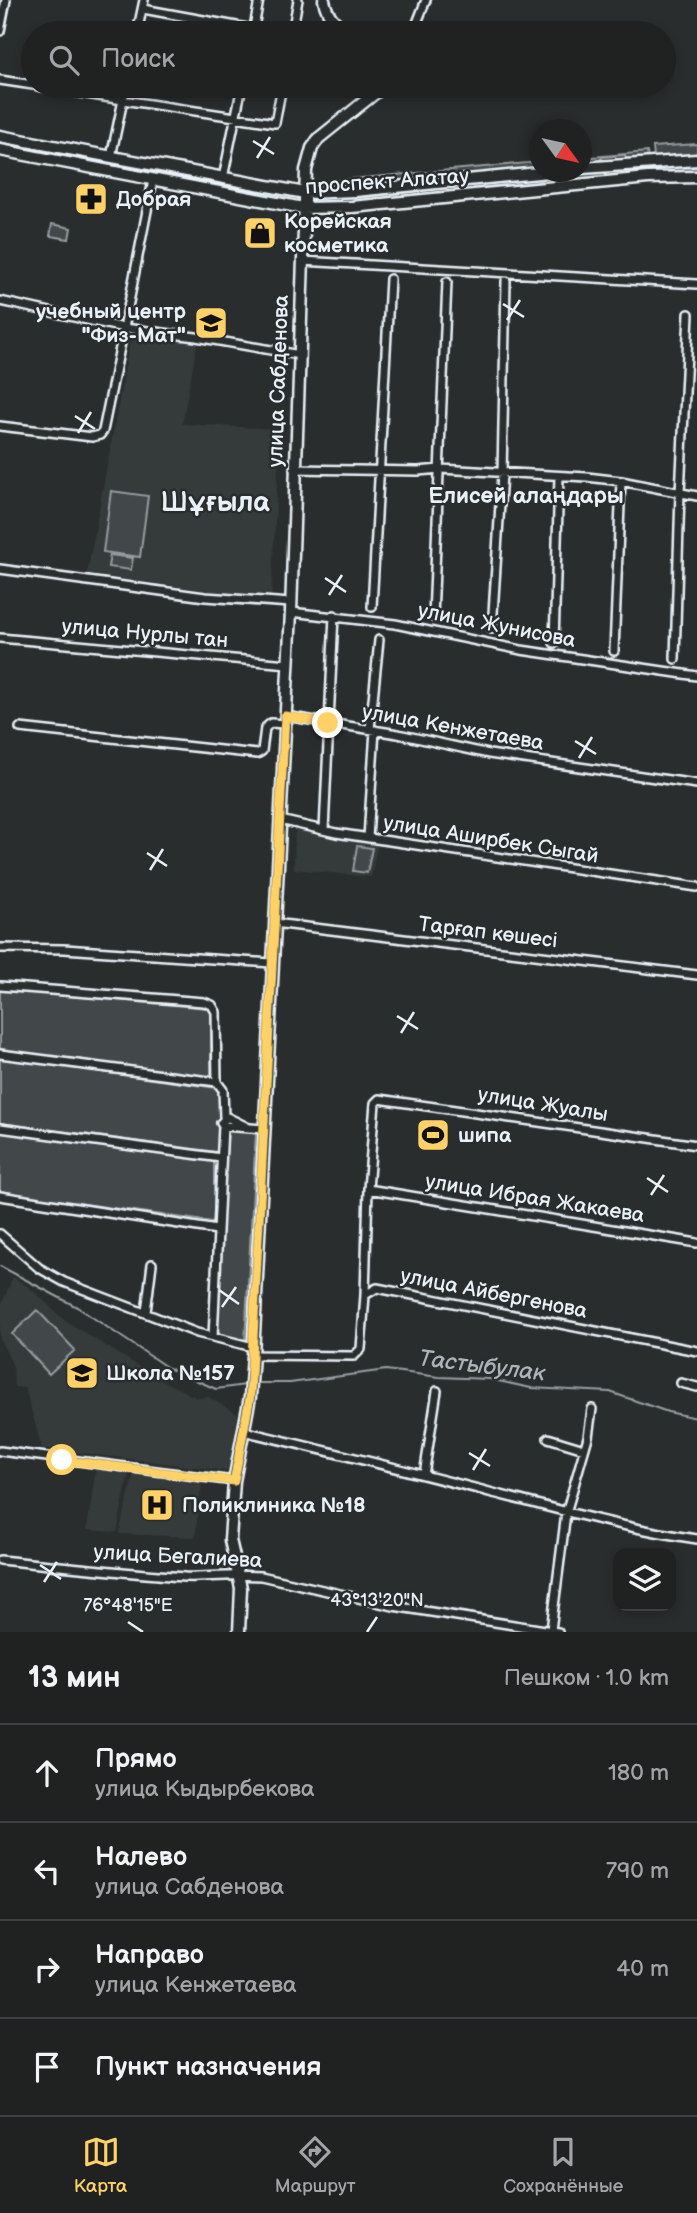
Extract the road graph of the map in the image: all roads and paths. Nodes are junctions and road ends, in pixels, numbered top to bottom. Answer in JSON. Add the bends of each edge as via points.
{"nodes":[{"id":1,"x":6,"y":0,"type":"edge"},
{"id":2,"x":145,"y":0,"type":"edge"},
{"id":3,"x":259,"y":0,"type":"edge"},
{"id":4,"x":298,"y":0,"type":"edge"},
{"id":5,"x":315,"y":0,"type":"edge"},
{"id":6,"x":324,"y":0,"type":"edge"},
{"id":7,"x":426,"y":0,"type":"edge"},
{"id":8,"x":143,"y":9,"type":"junction"},
{"id":9,"x":140,"y":21,"type":"edge"},
{"id":10,"x":203,"y":21,"type":"edge"},
{"id":11,"x":255,"y":21,"type":"edge"},
{"id":12,"x":294,"y":21,"type":"edge"},
{"id":13,"x":335,"y":21,"type":"edge"},
{"id":14,"x":418,"y":21,"type":"edge"},
{"id":15,"x":0,"y":31,"type":"edge"},
{"id":16,"x":0,"y":80,"type":"edge"},
{"id":17,"x":21,"y":83,"type":"edge"},
{"id":18,"x":110,"y":98,"type":"edge"},
{"id":19,"x":239,"y":98,"type":"edge"},
{"id":20,"x":280,"y":98,"type":"edge"},
{"id":21,"x":369,"y":98,"type":"edge"},
{"id":22,"x":122,"y":100,"type":"junction"},
{"id":23,"x":235,"y":118,"type":"junction"},
{"id":24,"x":0,"y":135,"type":"edge"},
{"id":25,"x":0,"y":150,"type":"edge"},
{"id":26,"x":111,"y":157,"type":"junction"},
{"id":27,"x":697,"y":160,"type":"edge"},
{"id":28,"x":156,"y":166,"type":"junction"},
{"id":29,"x":592,"y":167,"type":"edge"},
{"id":30,"x":529,"y":174,"type":"edge"},
{"id":31,"x":697,"y":177,"type":"edge"},
{"id":32,"x":223,"y":178,"type":"junction"},
{"id":33,"x":153,"y":180,"type":"junction"},
{"id":34,"x":465,"y":180,"type":"junction"},
{"id":35,"x":305,"y":192,"type":"junction"},
{"id":36,"x":467,"y":194,"type":"junction"},
{"id":37,"x":303,"y":208,"type":"junction"},
{"id":38,"x":302,"y":261,"type":"junction"},
{"id":39,"x":390,"y":279,"type":"dead end"},
{"id":40,"x":506,"y":281,"type":"dead end"},
{"id":41,"x":447,"y":282,"type":"dead end"},
{"id":42,"x":697,"y":285,"type":"edge"},
{"id":43,"x":0,"y":301,"type":"edge"},
{"id":44,"x":689,"y":314,"type":"dead end"},
{"id":45,"x":124,"y":328,"type":"junction"},
{"id":46,"x":300,"y":355,"type":"junction"},
{"id":47,"x":0,"y":426,"type":"edge"},
{"id":48,"x":294,"y":469,"type":"junction"},
{"id":49,"x":379,"y":469,"type":"junction"},
{"id":50,"x":440,"y":469,"type":"junction"},
{"id":51,"x":502,"y":473,"type":"junction"},
{"id":52,"x":559,"y":476,"type":"junction"},
{"id":53,"x":621,"y":481,"type":"junction"},
{"id":54,"x":680,"y":493,"type":"junction"},
{"id":55,"x":697,"y":496,"type":"edge"},
{"id":56,"x":0,"y":569,"type":"edge"},
{"id":57,"x":291,"y":607,"type":"junction"},
{"id":58,"x":372,"y":607,"type":"dead end"},
{"id":59,"x":334,"y":615,"type":"junction"},
{"id":60,"x":433,"y":617,"type":"dead end"},
{"id":61,"x":492,"y":629,"type":"dead end"},
{"id":62,"x":0,"y":638,"type":"edge"},
{"id":63,"x":379,"y":640,"type":"dead end"},
{"id":64,"x":554,"y":643,"type":"dead end"},
{"id":65,"x":614,"y":651,"type":"dead end"},
{"id":66,"x":675,"y":659,"type":"dead end"},
{"id":67,"x":288,"y":664,"type":"junction"},
{"id":68,"x":697,"y":677,"type":"edge"},
{"id":69,"x":285,"y":720,"type":"junction"},
{"id":70,"x":328,"y":723,"type":"junction"},
{"id":71,"x":20,"y":728,"type":"dead end"},
{"id":72,"x":373,"y":730,"type":"junction"},
{"id":73,"x":697,"y":783,"type":"edge"},
{"id":74,"x":280,"y":820,"type":"junction"},
{"id":75,"x":324,"y":830,"type":"junction"},
{"id":76,"x":368,"y":838,"type":"junction"},
{"id":77,"x":697,"y":887,"type":"edge"},
{"id":78,"x":274,"y":923,"type":"junction"},
{"id":79,"x":0,"y":948,"type":"edge"},
{"id":80,"x":272,"y":962,"type":"junction"},
{"id":81,"x":697,"y":975,"type":"edge"},
{"id":82,"x":0,"y":986,"type":"edge"},
{"id":83,"x":0,"y":1054,"type":"edge"},
{"id":84,"x":218,"y":1082,"type":"junction"},
{"id":85,"x":224,"y":1122,"type":"junction"},
{"id":86,"x":0,"y":1128,"type":"edge"},
{"id":87,"x":265,"y":1129,"type":"junction"},
{"id":88,"x":697,"y":1144,"type":"edge"},
{"id":89,"x":221,"y":1158,"type":"junction"},
{"id":90,"x":368,"y":1189,"type":"junction"},
{"id":91,"x":0,"y":1196,"type":"edge"},
{"id":92,"x":217,"y":1230,"type":"junction"},
{"id":93,"x":0,"y":1234,"type":"edge"},
{"id":94,"x":697,"y":1243,"type":"edge"},
{"id":95,"x":152,"y":1264,"type":"dead end"},
{"id":96,"x":365,"y":1295,"type":"junction"},
{"id":97,"x":146,"y":1312,"type":"junction"},
{"id":98,"x":213,"y":1337,"type":"junction"},
{"id":99,"x":253,"y":1351,"type":"junction"},
{"id":100,"x":697,"y":1351,"type":"edge"},
{"id":101,"x":681,"y":1383,"type":"dead end"},
{"id":102,"x":697,"y":1387,"type":"edge"},
{"id":103,"x":437,"y":1391,"type":"dead end"},
{"id":104,"x":592,"y":1409,"type":"dead end"},
{"id":105,"x":243,"y":1431,"type":"junction"},
{"id":106,"x":548,"y":1438,"type":"dead end"},
{"id":107,"x":584,"y":1449,"type":"junction"},
{"id":108,"x":0,"y":1451,"type":"edge"},
{"id":109,"x":424,"y":1475,"type":"junction"},
{"id":110,"x":234,"y":1481,"type":"junction"},
{"id":111,"x":566,"y":1513,"type":"junction"},
{"id":112,"x":697,"y":1539,"type":"edge"},
{"id":113,"x":0,"y":1560,"type":"edge"},
{"id":114,"x":239,"y":1574,"type":"junction"},
{"id":115,"x":555,"y":1631,"type":"edge"},
{"id":116,"x":239,"y":1632,"type":"edge"}],
"edges":[{"from":1,"to":15,"type":"street"},
{"from":2,"to":8,"type":"street"},
{"from":3,"to":11,"type":"street"},
{"from":4,"to":12,"type":"street"},
{"from":5,"to":6,"type":"street"},
{"from":6,"to":13,"type":"street"},
{"from":7,"to":14,"type":"street"},
{"from":8,"to":9,"type":"street"},
{"from":8,"to":10,"type":"street"},
{"from":16,"to":17,"type":"street"},
{"from":18,"to":22,"type":"street"},
{"from":19,"to":23,"type":"street"},
{"from":20,"to":23,"type":"street","via":[[275,123]]},
{"from":21,"to":35,"type":"street","name":"улица Сабденова","via":[[319,138],[308,160]]},
{"from":22,"to":23,"type":"street"},
{"from":22,"to":26,"type":"street"},
{"from":23,"to":32,"type":"street"},
{"from":24,"to":26,"type":"street","name":"проспект Алатау"},
{"from":25,"to":33,"type":"street","name":"проспект Алатау"},
{"from":26,"to":28,"type":"street","name":"проспект Алатау"},
{"from":27,"to":29,"type":"street"},
{"from":28,"to":32,"type":"street","name":"проспект Алатау"},
{"from":28,"to":33,"type":"street"},
{"from":30,"to":34,"type":"street","name":"проспект Алатау"},
{"from":31,"to":36,"type":"street","name":"проспект Алатау"},
{"from":32,"to":35,"type":"street","name":"проспект Алатау"},
{"from":33,"to":37,"type":"street","name":"проспект Алатау"},
{"from":33,"to":45,"type":"street"},
{"from":34,"to":35,"type":"street","name":"проспект Алатау"},
{"from":34,"to":36,"type":"street"},
{"from":35,"to":37,"type":"street","name":"улица Сабденова"},
{"from":36,"to":37,"type":"street","name":"проспект Алатау"},
{"from":37,"to":38,"type":"street","name":"улица Сабденова"},
{"from":38,"to":42,"type":"street"},
{"from":38,"to":46,"type":"street","name":"улица Сабденова"},
{"from":39,"to":49,"type":"street"},
{"from":40,"to":51,"type":"street"},
{"from":41,"to":50,"type":"street"},
{"from":43,"to":45,"type":"street"},
{"from":44,"to":54,"type":"street"},
{"from":45,"to":46,"type":"street"},
{"from":45,"to":47,"type":"street","via":[[100,435]]},
{"from":46,"to":48,"type":"street","name":"улица Сабденова"},
{"from":48,"to":49,"type":"street"},
{"from":48,"to":57,"type":"street","name":"улица Сабденова"},
{"from":49,"to":50,"type":"street"},
{"from":49,"to":58,"type":"street"},
{"from":50,"to":51,"type":"street"},
{"from":50,"to":60,"type":"street"},
{"from":51,"to":52,"type":"street"},
{"from":51,"to":61,"type":"street"},
{"from":52,"to":53,"type":"street"},
{"from":52,"to":64,"type":"street"},
{"from":53,"to":54,"type":"street"},
{"from":53,"to":65,"type":"street"},
{"from":54,"to":55,"type":"street"},
{"from":54,"to":66,"type":"street"},
{"from":56,"to":57,"type":"street","name":"улица Жунисова"},
{"from":57,"to":59,"type":"street","name":"улица Жунисова"},
{"from":57,"to":67,"type":"street","name":"улица Сабденова"},
{"from":59,"to":68,"type":"street","name":"улица Жунисова"},
{"from":59,"to":70,"type":"street"},
{"from":62,"to":67,"type":"street","name":"улица Нурлы тан"},
{"from":63,"to":72,"type":"street"},
{"from":67,"to":69,"type":"street","name":"улица Сабденова"},
{"from":69,"to":70,"type":"street","name":"улица Кенжетаева"},
{"from":69,"to":71,"type":"street","via":[[265,728],[262,751],[257,754]]},
{"from":69,"to":74,"type":"street","name":"улица Сабденова"},
{"from":70,"to":72,"type":"street","name":"улица Кенжетаева"},
{"from":70,"to":75,"type":"street"},
{"from":72,"to":73,"type":"street","name":"улица Кенжетаева","via":[[489,754]]},
{"from":72,"to":76,"type":"street"},
{"from":74,"to":75,"type":"street","name":"улица Аширбек Сыгай"},
{"from":74,"to":78,"type":"street","name":"улица Сабденова"},
{"from":75,"to":76,"type":"street","name":"улица Аширбек Сыгай"},
{"from":76,"to":77,"type":"street","name":"улица Аширбек Сыгай"},
{"from":78,"to":80,"type":"street","name":"улица Сабденова"},
{"from":78,"to":81,"type":"street","name":"Тарғап көшесі"},
{"from":79,"to":80,"type":"street"},
{"from":80,"to":87,"type":"street","name":"улица Сабденова"},
{"from":82,"to":84,"type":"street","via":[[212,1005]]},
{"from":83,"to":84,"type":"street"},
{"from":84,"to":85,"type":"street","via":[[223,1090]]},
{"from":85,"to":87,"type":"street"},
{"from":85,"to":89,"type":"street"},
{"from":86,"to":89,"type":"street"},
{"from":87,"to":99,"type":"street","name":"улица Сабденова"},
{"from":88,"to":90,"type":"street","name":"улица Жуалы","via":[[384,1098],[375,1103]]},
{"from":89,"to":92,"type":"street"},
{"from":90,"to":94,"type":"street","name":"улица Ибрая Жакаева"},
{"from":90,"to":96,"type":"street"},
{"from":91,"to":92,"type":"street"},
{"from":92,"to":98,"type":"street"},
{"from":93,"to":97,"type":"street","via":[[44,1273]]},
{"from":95,"to":97,"type":"street"},
{"from":96,"to":99,"type":"street","via":[[361,1349],[354,1356]]},
{"from":96,"to":100,"type":"street","name":"улица Айбергенова","via":[[384,1289]]},
{"from":97,"to":98,"type":"street"},
{"from":98,"to":99,"type":"street"},
{"from":99,"to":105,"type":"street","name":"улица Сабденова"},
{"from":101,"to":102,"type":"street"},
{"from":103,"to":109,"type":"street"},
{"from":104,"to":107,"type":"street"},
{"from":105,"to":109,"type":"street"},
{"from":105,"to":110,"type":"street","name":"улица Сабденова"},
{"from":106,"to":107,"type":"street"},
{"from":107,"to":111,"type":"street"},
{"from":108,"to":110,"type":"street"},
{"from":109,"to":111,"type":"street"},
{"from":110,"to":114,"type":"street","name":"улица Сабденова","via":[[230,1540]]},
{"from":111,"to":112,"type":"street"},
{"from":111,"to":115,"type":"street"},
{"from":113,"to":114,"type":"street","name":"улица Бегалиева","via":[[163,1576]]},
{"from":114,"to":115,"type":"street","name":"улица Бегалиева","via":[[393,1606]]},
{"from":114,"to":116,"type":"street","name":"улица Сабденова"}]}
